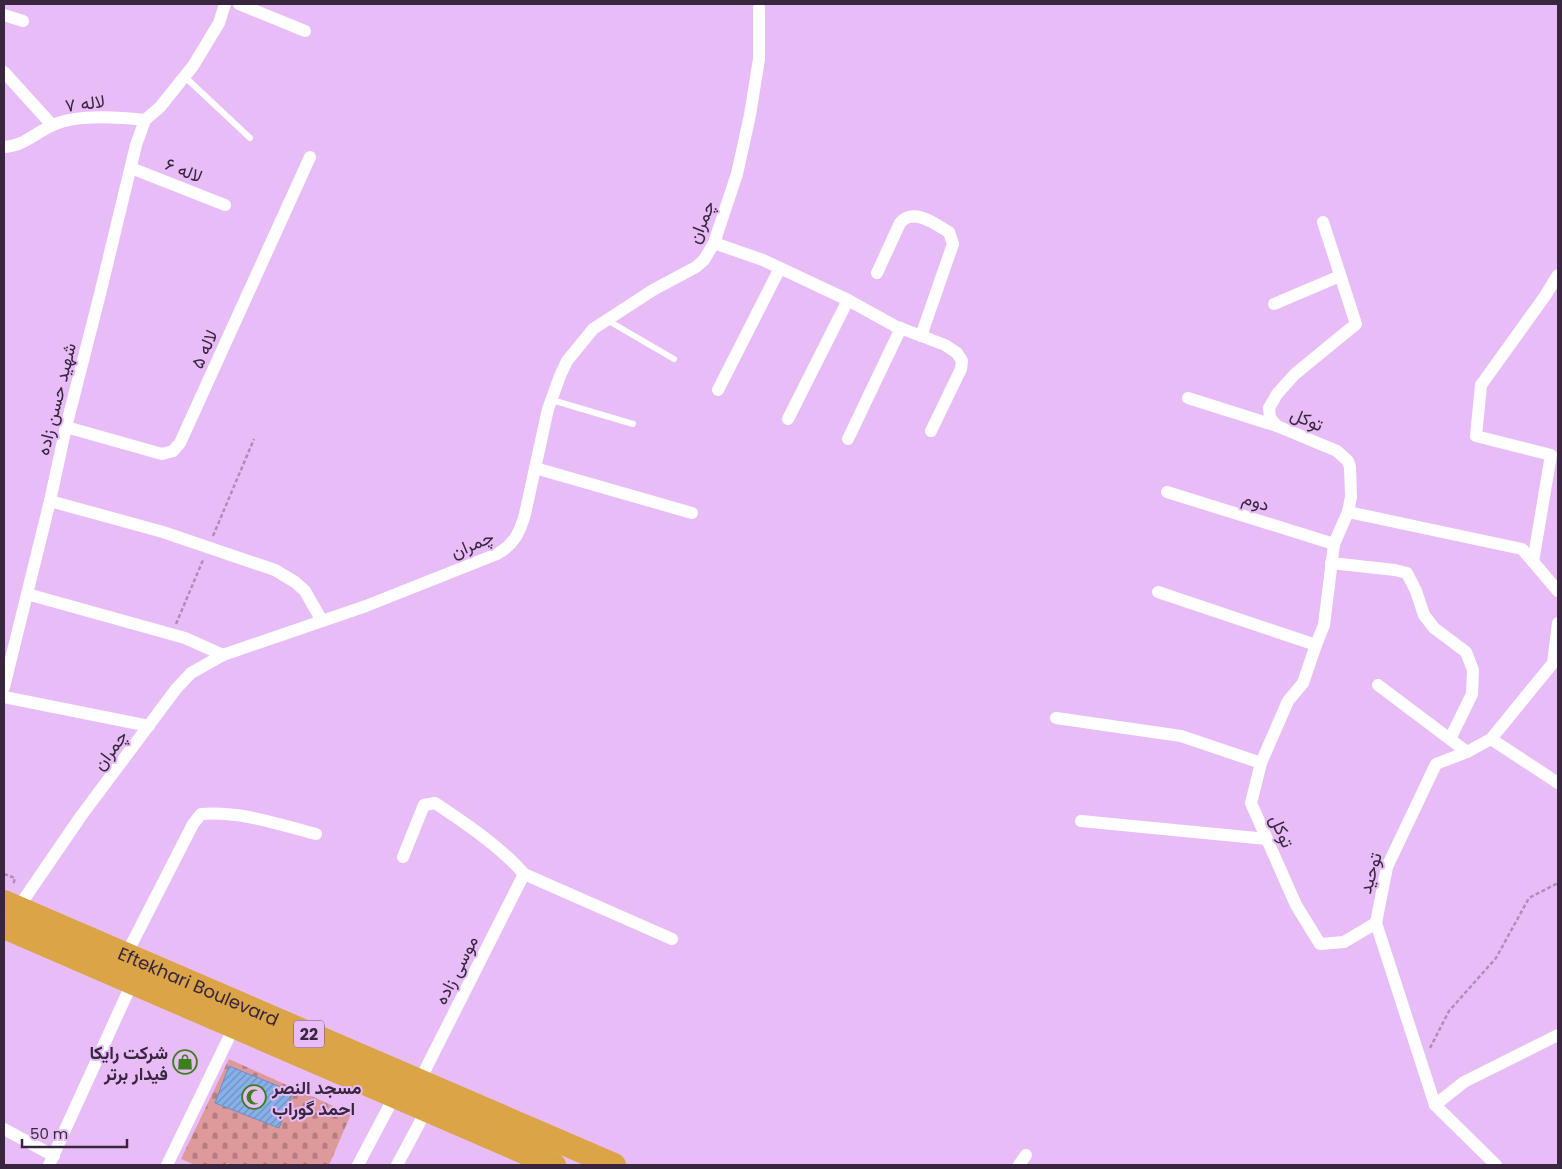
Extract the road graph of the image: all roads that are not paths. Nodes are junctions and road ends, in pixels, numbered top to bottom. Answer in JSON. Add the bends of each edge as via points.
{"nodes":[{"id":1,"x":225,"y":4,"type":"edge"},
{"id":2,"x":239,"y":4,"type":"edge"},
{"id":3,"x":759,"y":8,"type":"dead end"},
{"id":4,"x":4,"y":15,"type":"edge"},
{"id":5,"x":22,"y":21,"type":"dead end"},
{"id":6,"x":305,"y":31,"type":"dead end"},
{"id":7,"x":4,"y":72,"type":"edge"},
{"id":8,"x":185,"y":77,"type":"junction"},
{"id":9,"x":145,"y":120,"type":"junction"},
{"id":10,"x":52,"y":125,"type":"junction"},
{"id":11,"x":250,"y":138,"type":"dead end"},
{"id":12,"x":4,"y":147,"type":"edge"},
{"id":13,"x":310,"y":157,"type":"dead end"},
{"id":14,"x":131,"y":168,"type":"junction"},
{"id":15,"x":225,"y":205,"type":"dead end"},
{"id":16,"x":1323,"y":222,"type":"dead end"},
{"id":17,"x":714,"y":244,"type":"junction"},
{"id":18,"x":780,"y":268,"type":"junction"},
{"id":19,"x":878,"y":273,"type":"dead end"},
{"id":20,"x":1558,"y":275,"type":"edge"},
{"id":21,"x":1340,"y":276,"type":"junction"},
{"id":22,"x":848,"y":300,"type":"junction"},
{"id":23,"x":1274,"y":304,"type":"dead end"},
{"id":24,"x":607,"y":320,"type":"junction"},
{"id":25,"x":901,"y":328,"type":"junction"},
{"id":26,"x":921,"y":336,"type":"junction"},
{"id":27,"x":674,"y":359,"type":"dead end"},
{"id":28,"x":718,"y":390,"type":"dead end"},
{"id":29,"x":1188,"y":398,"type":"dead end"},
{"id":30,"x":552,"y":400,"type":"junction"},
{"id":31,"x":788,"y":419,"type":"dead end"},
{"id":32,"x":633,"y":424,"type":"dead end"},
{"id":33,"x":1277,"y":426,"type":"junction"},
{"id":34,"x":66,"y":427,"type":"junction"},
{"id":35,"x":931,"y":431,"type":"dead end"},
{"id":36,"x":848,"y":439,"type":"dead end"},
{"id":37,"x":535,"y":468,"type":"junction"},
{"id":38,"x":1167,"y":492,"type":"dead end"},
{"id":39,"x":50,"y":501,"type":"junction"},
{"id":40,"x":1348,"y":512,"type":"junction"},
{"id":41,"x":692,"y":513,"type":"dead end"},
{"id":42,"x":1334,"y":544,"type":"junction"},
{"id":43,"x":1533,"y":562,"type":"junction"},
{"id":44,"x":1331,"y":563,"type":"junction"},
{"id":45,"x":1558,"y":591,"type":"edge"},
{"id":46,"x":1158,"y":592,"type":"dead end"},
{"id":47,"x":27,"y":594,"type":"junction"},
{"id":48,"x":322,"y":621,"type":"junction"},
{"id":49,"x":1558,"y":623,"type":"edge"},
{"id":50,"x":1316,"y":645,"type":"junction"},
{"id":51,"x":223,"y":655,"type":"junction"},
{"id":52,"x":1378,"y":685,"type":"dead end"},
{"id":53,"x":4,"y":688,"type":"edge"},
{"id":54,"x":4,"y":697,"type":"edge"},
{"id":55,"x":1056,"y":718,"type":"dead end"},
{"id":56,"x":149,"y":726,"type":"junction"},
{"id":57,"x":1450,"y":739,"type":"junction"},
{"id":58,"x":1491,"y":739,"type":"junction"},
{"id":59,"x":1467,"y":752,"type":"junction"},
{"id":60,"x":1261,"y":763,"type":"junction"},
{"id":61,"x":1558,"y":783,"type":"edge"},
{"id":62,"x":1081,"y":821,"type":"dead end"},
{"id":63,"x":316,"y":834,"type":"dead end"},
{"id":64,"x":1267,"y":839,"type":"junction"},
{"id":65,"x":403,"y":857,"type":"dead end"},
{"id":66,"x":524,"y":874,"type":"junction"},
{"id":67,"x":11,"y":905,"type":"edge"},
{"id":68,"x":1376,"y":923,"type":"junction"},
{"id":69,"x":4,"y":927,"type":"edge"},
{"id":70,"x":672,"y":939,"type":"dead end"},
{"id":71,"x":126,"y":955,"type":"junction"},
{"id":72,"x":132,"y":983,"type":"junction"},
{"id":73,"x":234,"y":1027,"type":"junction"},
{"id":74,"x":1558,"y":1035,"type":"edge"},
{"id":75,"x":419,"y":1082,"type":"junction"},
{"id":76,"x":394,"y":1097,"type":"junction"},
{"id":77,"x":1435,"y":1105,"type":"junction"},
{"id":78,"x":426,"y":1111,"type":"junction"},
{"id":79,"x":4,"y":1129,"type":"edge"},
{"id":80,"x":52,"y":1161,"type":"edge"},
{"id":81,"x":167,"y":1165,"type":"edge"},
{"id":82,"x":358,"y":1165,"type":"edge"},
{"id":83,"x":398,"y":1165,"type":"edge"},
{"id":84,"x":554,"y":1165,"type":"edge"},
{"id":85,"x":614,"y":1165,"type":"edge"},
{"id":86,"x":1496,"y":1165,"type":"edge"}],
"edges":[{"from":1,"to":8,"type":"street","via":[[219,23]]},
{"from":2,"to":6,"type":"street"},
{"from":3,"to":17,"type":"street","name":"چمران","via":[[759,59],[750,115],[737,174]]},
{"from":4,"to":5,"type":"street"},
{"from":7,"to":10,"type":"street"},
{"from":8,"to":9,"type":"street"},
{"from":8,"to":11,"type":"lane"},
{"from":9,"to":10,"type":"street","name":"لاله ۷","via":[[115,117]]},
{"from":9,"to":14,"type":"street","name":"شهید حسن زاده"},
{"from":10,"to":12,"type":"street","name":"لاله ۷","via":[[22,144]]},
{"from":13,"to":34,"type":"street","name":"لاله ۵","via":[[180,444],[173,451],[162,454]]},
{"from":14,"to":15,"type":"street","name":"لاله ۶"},
{"from":14,"to":34,"type":"street","name":"شهید حسن زاده"},
{"from":16,"to":21,"type":"street","name":"توکل"},
{"from":17,"to":18,"type":"street"},
{"from":17,"to":24,"type":"street","name":"چمران","via":[[696,267]]},
{"from":18,"to":22,"type":"street"},
{"from":18,"to":28,"type":"street"},
{"from":19,"to":26,"type":"street","via":[[904,217],[913,215],[948,232],[953,244]]},
{"from":20,"to":43,"type":"street","via":[[1481,385],[1476,436],[1551,455]]},
{"from":21,"to":23,"type":"street"},
{"from":21,"to":33,"type":"street","name":"توکل","via":[[1356,324],[1295,374],[1277,394],[1269,408],[1270,418]]},
{"from":22,"to":25,"type":"street"},
{"from":22,"to":31,"type":"street"},
{"from":24,"to":27,"type":"lane"},
{"from":24,"to":30,"type":"street","name":"چمران","via":[[593,329],[567,361]]},
{"from":25,"to":26,"type":"street"},
{"from":25,"to":36,"type":"street"},
{"from":26,"to":35,"type":"street","via":[[945,345],[962,361]]},
{"from":29,"to":33,"type":"street"},
{"from":30,"to":32,"type":"lane"},
{"from":30,"to":37,"type":"street","name":"چمران"},
{"from":33,"to":40,"type":"street","name":"توکل","via":[[1337,451],[1348,461],[1352,497]]},
{"from":34,"to":39,"type":"street","name":"شهید حسن زاده"},
{"from":37,"to":41,"type":"street"},
{"from":37,"to":48,"type":"street","name":"چمران","via":[[521,528],[507,549]]},
{"from":38,"to":42,"type":"street","name":"دوم"},
{"from":39,"to":47,"type":"street","name":"شهید حسن زاده"},
{"from":39,"to":48,"type":"street","via":[[163,532],[275,570],[305,591]]},
{"from":40,"to":42,"type":"street","name":"توکل"},
{"from":40,"to":43,"type":"street","via":[[1522,549]]},
{"from":42,"to":44,"type":"street","name":"توکل"},
{"from":43,"to":45,"type":"street"},
{"from":44,"to":50,"type":"street","name":"توکل","via":[[1324,626]]},
{"from":44,"to":57,"type":"street","via":[[1407,573],[1424,615],[1434,628],[1466,652],[1473,670],[1472,694]]},
{"from":46,"to":50,"type":"street"},
{"from":47,"to":51,"type":"street","via":[[185,638]]},
{"from":47,"to":53,"type":"street","name":"شهید حسن زاده"},
{"from":48,"to":51,"type":"street","name":"چمران"},
{"from":49,"to":58,"type":"street","name":"توحید","via":[[1552,662]]},
{"from":50,"to":60,"type":"street","name":"توکل","via":[[1303,683],[1288,701]]},
{"from":51,"to":56,"type":"street","name":"چمران","via":[[191,673]]},
{"from":52,"to":57,"type":"street"},
{"from":54,"to":56,"type":"street"},
{"from":55,"to":60,"type":"street","via":[[1181,736]]},
{"from":56,"to":67,"type":"street","name":"چمران"},
{"from":57,"to":59,"type":"street"},
{"from":58,"to":59,"type":"street","name":"توحید"},
{"from":58,"to":61,"type":"street"},
{"from":59,"to":68,"type":"street","name":"توحید","via":[[1436,764],[1387,867]]},
{"from":60,"to":64,"type":"street","name":"توکل","via":[[1251,803]]},
{"from":62,"to":64,"type":"street"},
{"from":63,"to":71,"type":"street","via":[[258,818],[201,814]]},
{"from":64,"to":68,"type":"street","name":"توکل","via":[[1296,905],[1320,944],[1344,942]]},
{"from":65,"to":66,"type":"street","via":[[424,805],[435,803],[514,862]]},
{"from":66,"to":70,"type":"street"},
{"from":66,"to":75,"type":"street","name":"موسی زاده"},
{"from":67,"to":71,"type":"highway","name":"Eftekhari Boulevard","number":"22"},
{"from":68,"to":77,"type":"street","name":"توحید"},
{"from":69,"to":72,"type":"highway","name":"Eftekhari Boulevard","number":"22"},
{"from":71,"to":75,"type":"highway","name":"Eftekhari Boulevard","number":"22"},
{"from":72,"to":73,"type":"highway","name":"Eftekhari Boulevard","number":"22"},
{"from":72,"to":80,"type":"street"},
{"from":73,"to":76,"type":"highway","name":"Eftekhari Boulevard","number":"22"},
{"from":73,"to":81,"type":"street"},
{"from":74,"to":77,"type":"street","via":[[1464,1082]]},
{"from":75,"to":85,"type":"highway","name":"Eftekhari Boulevard","number":"22"},
{"from":76,"to":78,"type":"highway","name":"Eftekhari Boulevard","number":"22"},
{"from":76,"to":82,"type":"street"},
{"from":77,"to":86,"type":"street","name":"توحید"},
{"from":78,"to":83,"type":"street"},
{"from":78,"to":84,"type":"highway","name":"Eftekhari Boulevard","number":"22"},
{"from":79,"to":80,"type":"street"}]}
